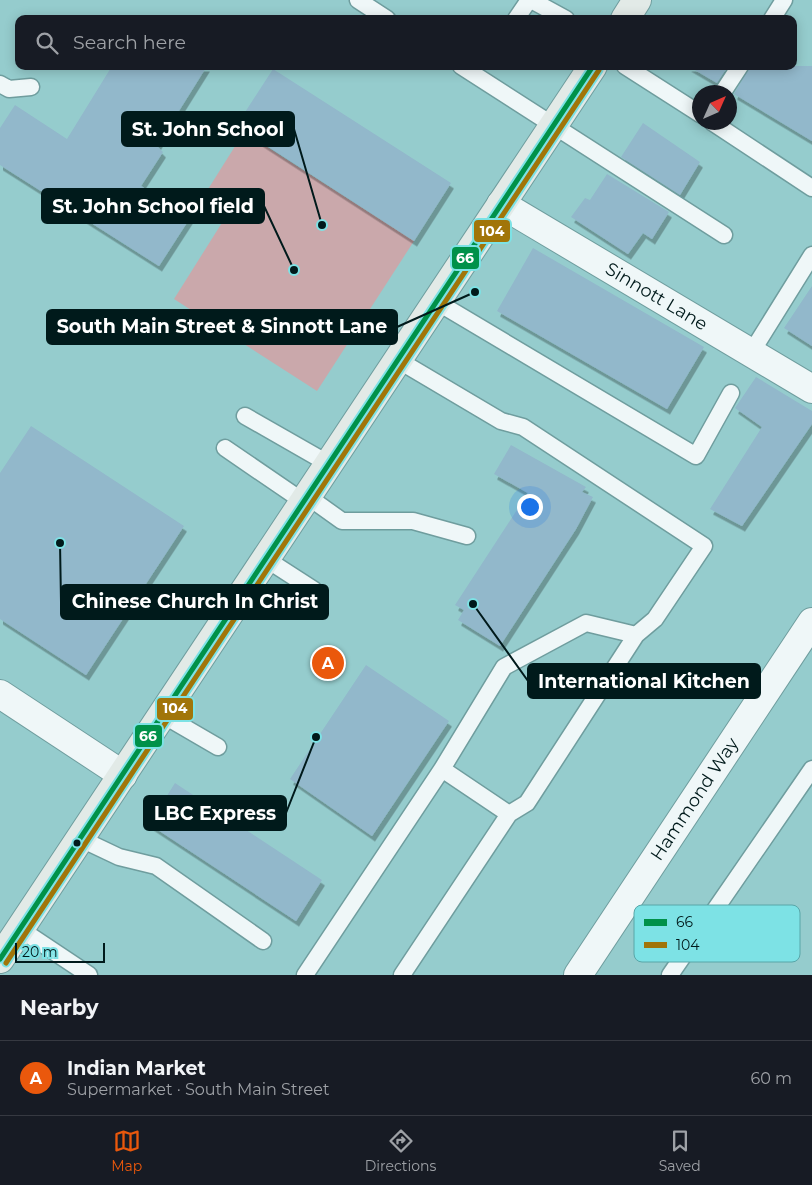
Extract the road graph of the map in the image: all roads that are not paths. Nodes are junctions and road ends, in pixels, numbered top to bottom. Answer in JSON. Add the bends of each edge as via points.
{"nodes":[{"id":1,"x":358,"y":0,"type":"edge"},
{"id":2,"x":530,"y":0,"type":"edge"},
{"id":3,"x":637,"y":0,"type":"edge"},
{"id":4,"x":784,"y":0,"type":"edge"},
{"id":5,"x":381,"y":15,"type":"edge"},
{"id":6,"x":519,"y":15,"type":"edge"},
{"id":7,"x":558,"y":15,"type":"edge"},
{"id":8,"x":628,"y":15,"type":"edge"},
{"id":9,"x":775,"y":15,"type":"edge"},
{"id":10,"x":590,"y":70,"type":"edge"},
{"id":11,"x":632,"y":70,"type":"edge"},
{"id":12,"x":737,"y":70,"type":"edge"},
{"id":13,"x":480,"y":71,"type":"edge"},
{"id":14,"x":0,"y":84,"type":"edge"},
{"id":15,"x":728,"y":85,"type":"edge"},
{"id":16,"x":30,"y":86,"type":"dead end"},
{"id":17,"x":692,"y":109,"type":"edge"},
{"id":18,"x":554,"y":126,"type":"junction"},
{"id":19,"x":724,"y":130,"type":"edge"},
{"id":20,"x":812,"y":188,"type":"edge"},
{"id":21,"x":502,"y":204,"type":"junction"},
{"id":22,"x":724,"y":235,"type":"dead end"},
{"id":23,"x":812,"y":255,"type":"edge"},
{"id":24,"x":436,"y":302,"type":"junction"},
{"id":25,"x":751,"y":353,"type":"junction"},
{"id":26,"x":398,"y":360,"type":"junction"},
{"id":27,"x":812,"y":389,"type":"edge"},
{"id":28,"x":731,"y":393,"type":"dead end"},
{"id":29,"x":245,"y":416,"type":"dead end"},
{"id":30,"x":225,"y":448,"type":"dead end"},
{"id":31,"x":329,"y":464,"type":"junction"},
{"id":32,"x":306,"y":499,"type":"junction"},
{"id":33,"x":467,"y":536,"type":"dead end"},
{"id":34,"x":266,"y":559,"type":"junction"},
{"id":35,"x":314,"y":590,"type":"dead end"},
{"id":36,"x":812,"y":622,"type":"edge"},
{"id":37,"x":636,"y":635,"type":"junction"},
{"id":38,"x":0,"y":694,"type":"edge"},
{"id":39,"x":162,"y":715,"type":"junction"},
{"id":40,"x":218,"y":747,"type":"dead end"},
{"id":41,"x":442,"y":769,"type":"junction"},
{"id":42,"x":812,"y":769,"type":"edge"},
{"id":43,"x":123,"y":775,"type":"junction"},
{"id":44,"x":509,"y":814,"type":"junction"},
{"id":45,"x":81,"y":839,"type":"junction"},
{"id":46,"x":718,"y":905,"type":"edge"},
{"id":47,"x":20,"y":929,"type":"junction"},
{"id":48,"x":263,"y":941,"type":"dead end"},
{"id":49,"x":0,"y":959,"type":"edge"},
{"id":50,"x":679,"y":962,"type":"edge"},
{"id":51,"x":88,"y":975,"type":"edge"},
{"id":52,"x":305,"y":975,"type":"edge"},
{"id":53,"x":402,"y":975,"type":"edge"},
{"id":54,"x":578,"y":975,"type":"edge"},
{"id":55,"x":670,"y":975,"type":"edge"}],
"edges":[{"from":1,"to":5,"type":"lane"},
{"from":2,"to":6,"type":"lane"},
{"from":2,"to":7,"type":"lane"},
{"from":3,"to":8,"type":"main road"},
{"from":4,"to":9,"type":"lane"},
{"from":10,"to":18,"type":"main road"},
{"from":11,"to":17,"type":"lane"},
{"from":12,"to":15,"type":"lane"},
{"from":13,"to":18,"type":"lane"},
{"from":14,"to":16,"type":"lane","via":[[9,89]]},
{"from":18,"to":21,"type":"main road"},
{"from":18,"to":22,"type":"lane"},
{"from":19,"to":20,"type":"lane"},
{"from":21,"to":24,"type":"main road"},
{"from":21,"to":25,"type":"street","name":"Sinnott Lane"},
{"from":23,"to":25,"type":"lane"},
{"from":24,"to":26,"type":"main road"},
{"from":24,"to":28,"type":"lane","via":[[696,456]]},
{"from":25,"to":27,"type":"street","name":"Sinnott Lane"},
{"from":26,"to":31,"type":"main road"},
{"from":26,"to":37,"type":"lane","via":[[501,421],[523,427],[704,546],[655,620]]},
{"from":29,"to":31,"type":"lane"},
{"from":30,"to":32,"type":"lane"},
{"from":31,"to":32,"type":"main road"},
{"from":32,"to":33,"type":"lane","via":[[342,521],[413,521]]},
{"from":32,"to":34,"type":"main road"},
{"from":34,"to":35,"type":"lane"},
{"from":34,"to":39,"type":"main road"},
{"from":36,"to":54,"type":"street","name":"Hammond Way"},
{"from":37,"to":41,"type":"lane","via":[[586,623],[504,667]]},
{"from":37,"to":44,"type":"lane","via":[[527,803]]},
{"from":38,"to":43,"type":"street"},
{"from":39,"to":40,"type":"lane"},
{"from":39,"to":43,"type":"main road"},
{"from":41,"to":44,"type":"lane"},
{"from":41,"to":52,"type":"lane"},
{"from":42,"to":46,"type":"lane"},
{"from":43,"to":45,"type":"main road"},
{"from":44,"to":53,"type":"lane"},
{"from":45,"to":47,"type":"main road"},
{"from":45,"to":48,"type":"lane","via":[[119,858],[156,866]]},
{"from":47,"to":49,"type":"main road"},
{"from":47,"to":51,"type":"lane"},
{"from":50,"to":55,"type":"lane"}]}
